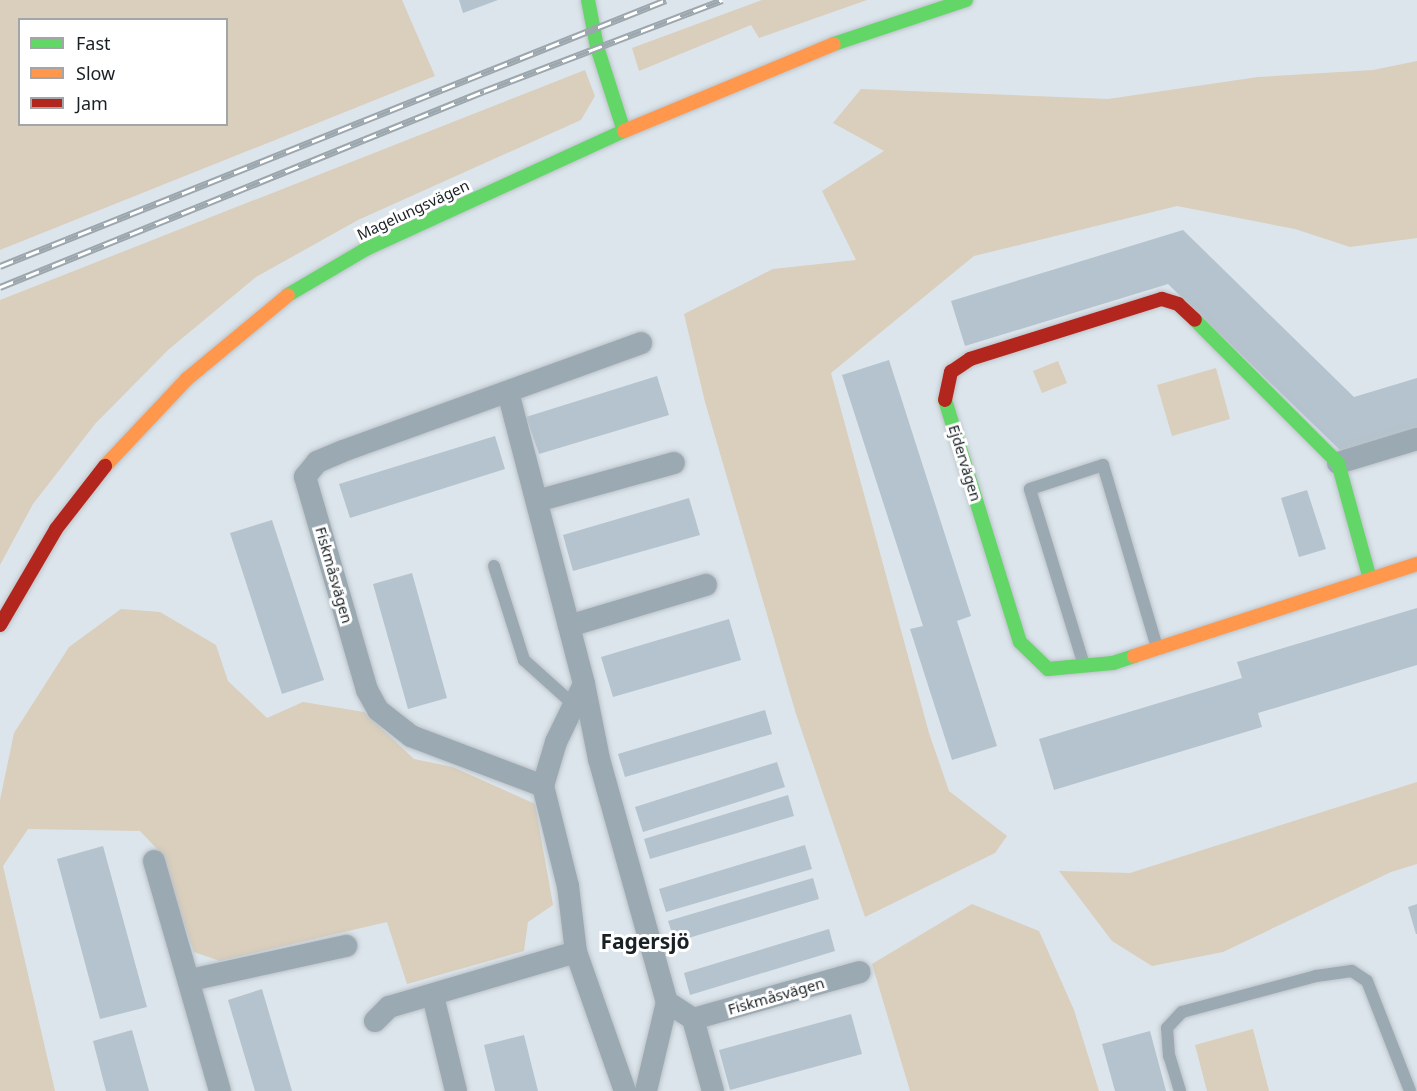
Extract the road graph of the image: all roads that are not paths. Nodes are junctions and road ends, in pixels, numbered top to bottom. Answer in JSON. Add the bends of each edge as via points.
{"nodes":[{"id":1,"x":588,"y":0,"type":"edge"},
{"id":2,"x":966,"y":0,"type":"edge"},
{"id":3,"x":624,"y":131,"type":"junction"},
{"id":4,"x":641,"y":343,"type":"dead end"},
{"id":5,"x":508,"y":392,"type":"junction"},
{"id":6,"x":1417,"y":439,"type":"edge"},
{"id":7,"x":1338,"y":462,"type":"junction"},
{"id":8,"x":674,"y":463,"type":"dead end"},
{"id":9,"x":537,"y":501,"type":"junction"},
{"id":10,"x":1417,"y":564,"type":"edge"},
{"id":11,"x":494,"y":566,"type":"dead end"},
{"id":12,"x":1370,"y":579,"type":"junction"},
{"id":13,"x":706,"y":585,"type":"dead end"},
{"id":14,"x":0,"y":625,"type":"edge"},
{"id":15,"x":569,"y":626,"type":"junction"},
{"id":16,"x":1158,"y":648,"type":"junction"},
{"id":17,"x":1084,"y":666,"type":"junction"},
{"id":18,"x":584,"y":684,"type":"junction"},
{"id":19,"x":574,"y":705,"type":"junction"},
{"id":20,"x":543,"y":786,"type":"junction"},
{"id":21,"x":154,"y":861,"type":"dead end"},
{"id":22,"x":346,"y":946,"type":"dead end"},
{"id":23,"x":576,"y":952,"type":"junction"},
{"id":24,"x":860,"y":972,"type":"dead end"},
{"id":25,"x":191,"y":980,"type":"junction"},
{"id":26,"x":433,"y":996,"type":"junction"},
{"id":27,"x":667,"y":1002,"type":"junction"},
{"id":28,"x":693,"y":1019,"type":"junction"},
{"id":29,"x":375,"y":1021,"type":"dead end"},
{"id":30,"x":220,"y":1091,"type":"edge"},
{"id":31,"x":456,"y":1091,"type":"edge"},
{"id":32,"x":625,"y":1091,"type":"edge"},
{"id":33,"x":646,"y":1091,"type":"edge"},
{"id":34,"x":713,"y":1091,"type":"edge"},
{"id":35,"x":1180,"y":1091,"type":"edge"},
{"id":36,"x":1410,"y":1091,"type":"edge"}],
"edges":[{"from":1,"to":3,"type":"street","via":[[597,47]]},
{"from":2,"to":3,"type":"street","name":"Magelungsvägen","via":[[830,45]]},
{"from":3,"to":14,"type":"street","name":"Magelungsvägen","via":[[366,249],[278,301],[187,379],[119,448],[56,529]]},
{"from":4,"to":5,"type":"street","name":"Fiskmåsvägen"},
{"from":5,"to":9,"type":"street"},
{"from":5,"to":20,"type":"street","name":"Fiskmåsvägen","via":[[334,454],[317,462],[305,477],[367,690],[378,710],[411,736]]},
{"from":6,"to":7,"type":"street"},
{"from":7,"to":12,"type":"street","name":"Ejdervägen"},
{"from":7,"to":17,"type":"street","name":"Ejdervägen","via":[[1262,382],[1186,312],[1161,299],[970,358],[951,372],[944,397],[1020,642],[1048,669]]},
{"from":8,"to":9,"type":"street"},
{"from":9,"to":15,"type":"street"},
{"from":10,"to":12,"type":"street","name":"Ejdervägen"},
{"from":11,"to":19,"type":"lane","via":[[524,660]]},
{"from":12,"to":16,"type":"street","name":"Ejdervägen"},
{"from":13,"to":15,"type":"street"},
{"from":15,"to":18,"type":"street"},
{"from":16,"to":17,"type":"street","name":"Ejdervägen","via":[[1113,663]]},
{"from":16,"to":17,"type":"lane","via":[[1103,465],[1030,489]]},
{"from":18,"to":19,"type":"street"},
{"from":18,"to":27,"type":"street","via":[[599,759]]},
{"from":19,"to":20,"type":"street","via":[[556,742]]},
{"from":20,"to":23,"type":"street","via":[[568,886]]},
{"from":21,"to":25,"type":"street"},
{"from":22,"to":25,"type":"street"},
{"from":23,"to":26,"type":"street"},
{"from":23,"to":32,"type":"street"},
{"from":24,"to":28,"type":"street","name":"Fiskmåsvägen"},
{"from":25,"to":30,"type":"street"},
{"from":26,"to":29,"type":"street","via":[[389,1007]]},
{"from":26,"to":31,"type":"street"},
{"from":27,"to":28,"type":"street"},
{"from":27,"to":33,"type":"street"},
{"from":28,"to":34,"type":"street"},
{"from":35,"to":36,"type":"lane","via":[[1169,1056],[1167,1028],[1182,1012],[1316,976],[1352,971],[1367,981]]}]}
